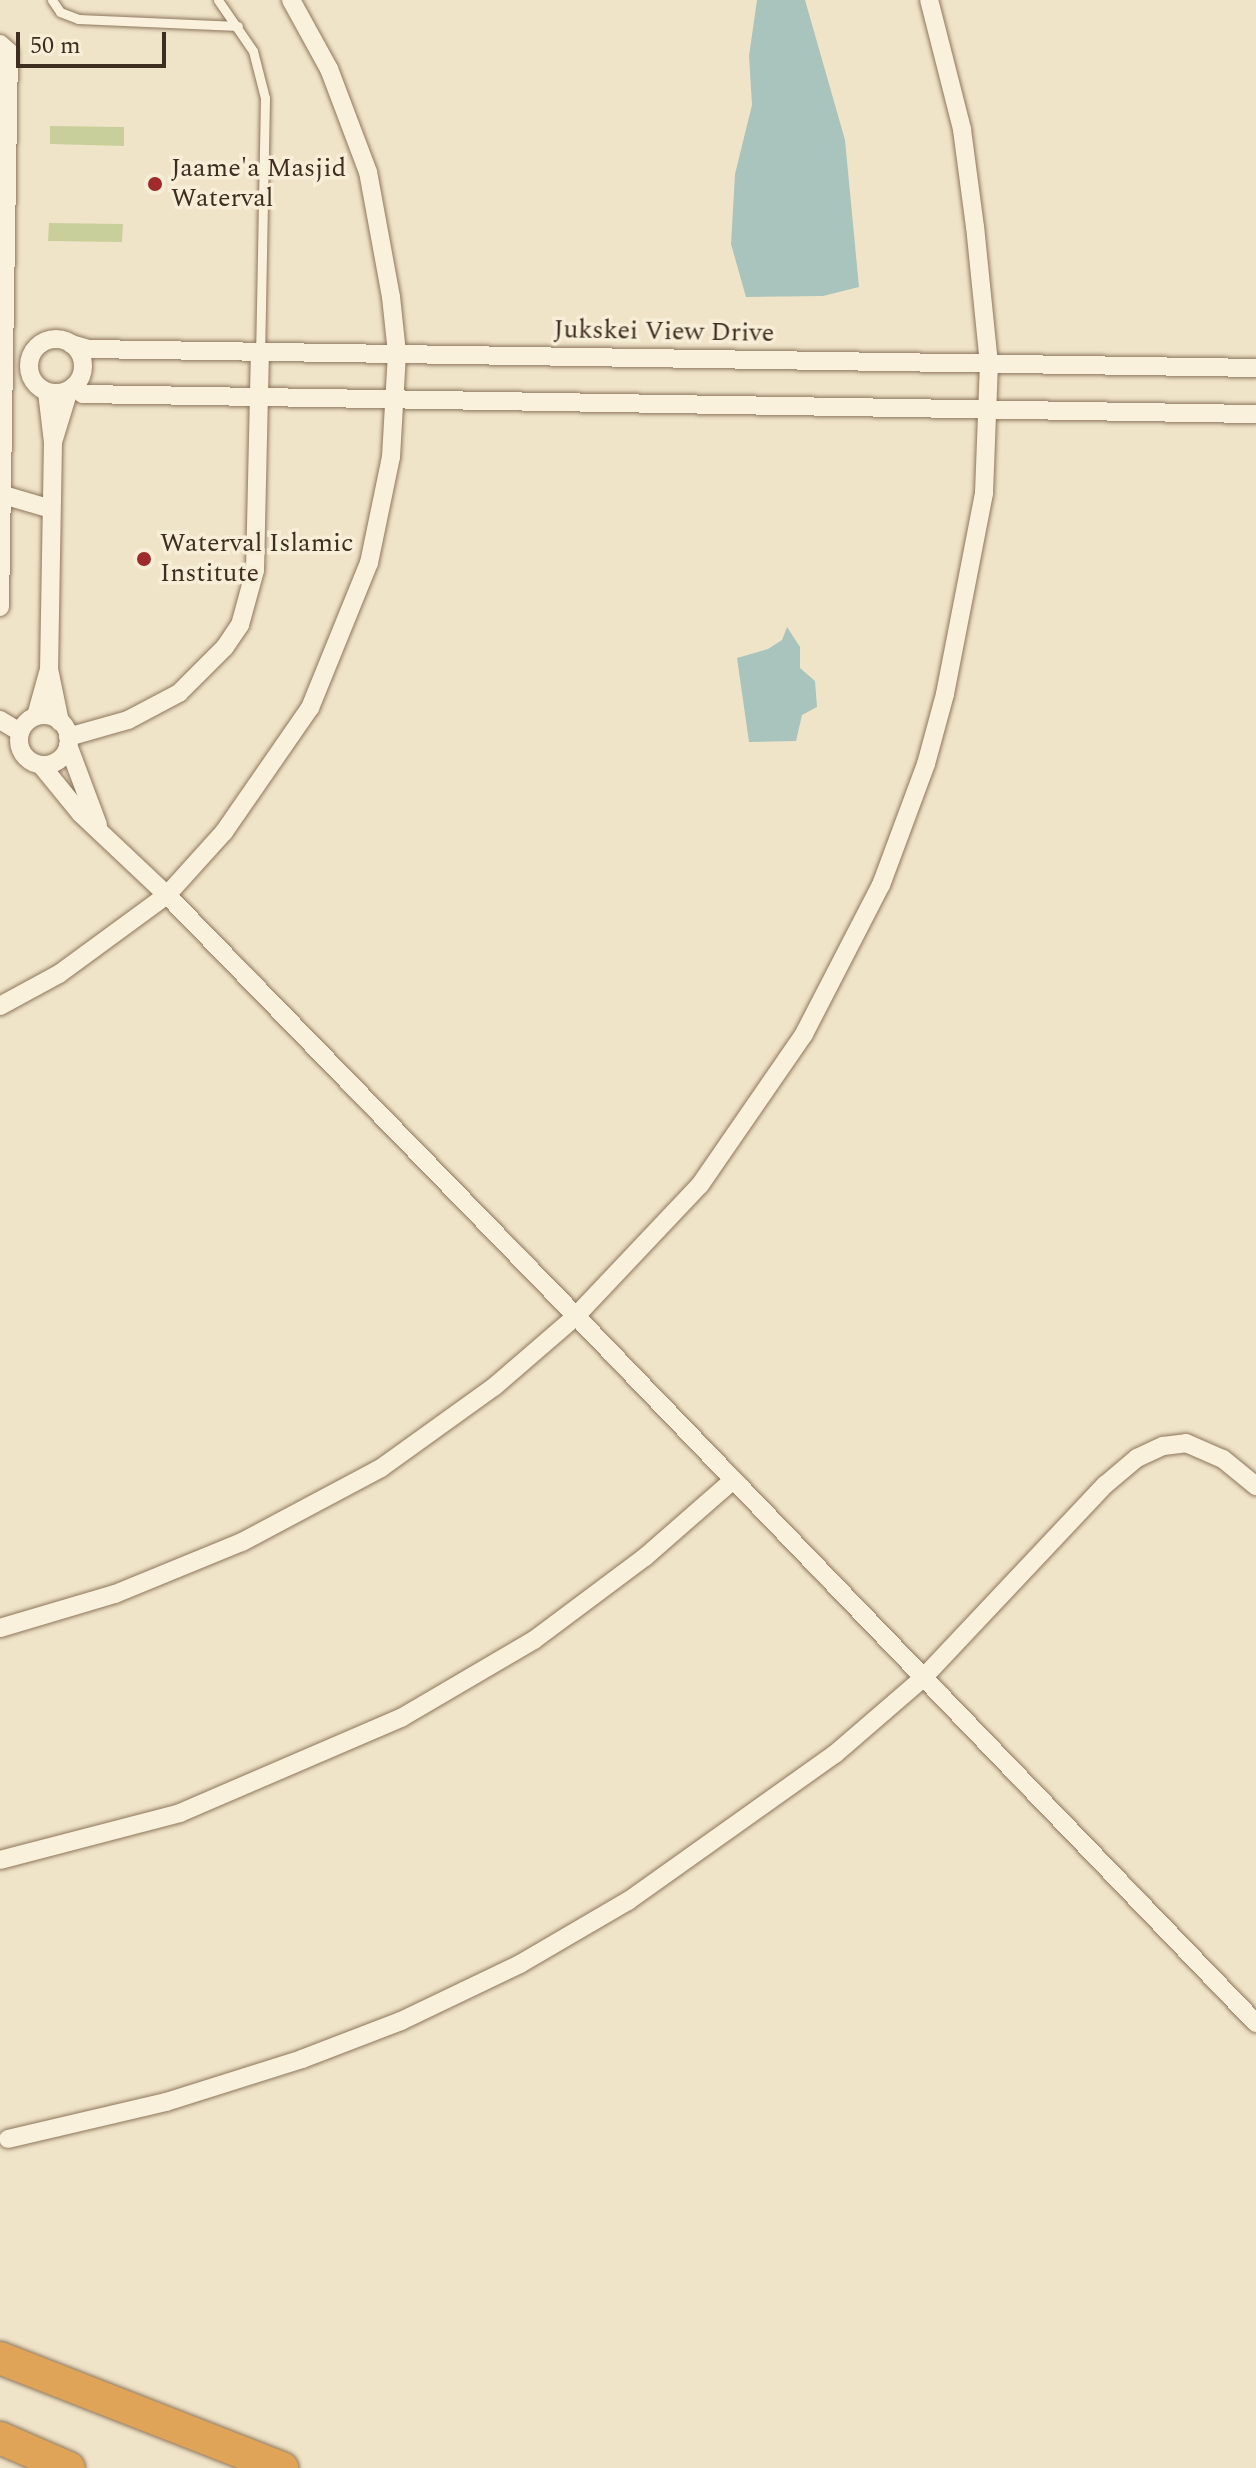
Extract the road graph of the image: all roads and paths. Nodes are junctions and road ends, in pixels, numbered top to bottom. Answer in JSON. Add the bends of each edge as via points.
{"nodes":[{"id":1,"x":52,"y":0,"type":"edge"},
{"id":2,"x":218,"y":0,"type":"edge"},
{"id":3,"x":291,"y":0,"type":"edge"},
{"id":4,"x":929,"y":0,"type":"edge"},
{"id":5,"x":238,"y":26,"type":"junction"},
{"id":6,"x":0,"y":44,"type":"edge"},
{"id":7,"x":3,"y":226,"type":"edge"},
{"id":8,"x":71,"y":344,"type":"junction"},
{"id":9,"x":3,"y":347,"type":"junction"},
{"id":10,"x":36,"y":348,"type":"junction"},
{"id":11,"x":260,"y":351,"type":"junction"},
{"id":12,"x":397,"y":353,"type":"junction"},
{"id":13,"x":989,"y":364,"type":"junction"},
{"id":14,"x":1256,"y":368,"type":"edge"},
{"id":15,"x":3,"y":386,"type":"junction"},
{"id":16,"x":41,"y":387,"type":"junction"},
{"id":17,"x":72,"y":388,"type":"junction"},
{"id":18,"x":260,"y":397,"type":"junction"},
{"id":19,"x":395,"y":398,"type":"junction"},
{"id":20,"x":987,"y":409,"type":"junction"},
{"id":21,"x":1256,"y":414,"type":"edge"},
{"id":22,"x":53,"y":442,"type":"junction"},
{"id":23,"x":1,"y":493,"type":"edge"},
{"id":24,"x":51,"y":509,"type":"junction"},
{"id":25,"x":0,"y":607,"type":"edge"},
{"id":26,"x":49,"y":669,"type":"junction"},
{"id":27,"x":36,"y":716,"type":"junction"},
{"id":28,"x":0,"y":720,"type":"edge"},
{"id":29,"x":20,"y":732,"type":"junction"},
{"id":30,"x":65,"y":735,"type":"junction"},
{"id":31,"x":41,"y":765,"type":"junction"},
{"id":32,"x":99,"y":828,"type":"junction"},
{"id":33,"x":167,"y":895,"type":"junction"},
{"id":34,"x":0,"y":1006,"type":"edge"},
{"id":35,"x":576,"y":1316,"type":"junction"},
{"id":36,"x":732,"y":1481,"type":"junction"},
{"id":37,"x":1256,"y":1486,"type":"edge"},
{"id":38,"x":0,"y":1628,"type":"edge"},
{"id":39,"x":922,"y":1679,"type":"junction"},
{"id":40,"x":0,"y":1860,"type":"edge"},
{"id":41,"x":1256,"y":2023,"type":"edge"},
{"id":42,"x":8,"y":2139,"type":"dead end"},
{"id":43,"x":0,"y":2358,"type":"edge"},
{"id":44,"x":0,"y":2438,"type":"edge"},
{"id":45,"x":69,"y":2468,"type":"edge"},
{"id":46,"x":282,"y":2468,"type":"edge"}],
"edges":[{"from":1,"to":5,"type":"lane","via":[[60,12],[78,19]]},
{"from":2,"to":5,"type":"lane"},
{"from":3,"to":12,"type":"street","via":[[329,69],[368,172],[382,234]]},
{"from":4,"to":13,"type":"street","via":[[962,129]]},
{"from":5,"to":11,"type":"lane","via":[[253,51],[265,98]]},
{"from":6,"to":7,"type":"street","via":[[9,52]]},
{"from":7,"to":9,"type":"street"},
{"from":8,"to":10,"type":"street","via":[[49,340]]},
{"from":8,"to":11,"type":"street","name":"Jukskei View Drive","via":[[88,349]]},
{"from":8,"to":17,"type":"street","via":[[83,364]]},
{"from":9,"to":10,"type":"street"},
{"from":9,"to":15,"type":"street"},
{"from":10,"to":16,"type":"street","via":[[29,365]]},
{"from":11,"to":12,"type":"street","name":"Jukskei View Drive"},
{"from":11,"to":18,"type":"street"},
{"from":12,"to":13,"type":"street","name":"Jukskei View Drive"},
{"from":12,"to":19,"type":"street"},
{"from":13,"to":14,"type":"street","name":"Jukskei View Drive"},
{"from":13,"to":20,"type":"street"},
{"from":15,"to":16,"type":"street"},
{"from":15,"to":23,"type":"street"},
{"from":16,"to":17,"type":"street"},
{"from":16,"to":22,"type":"street"},
{"from":17,"to":18,"type":"street","via":[[83,394]]},
{"from":17,"to":22,"type":"street"},
{"from":18,"to":19,"type":"street"},
{"from":18,"to":30,"type":"street","via":[[255,570],[240,625],[179,693],[128,720]]},
{"from":19,"to":20,"type":"street"},
{"from":19,"to":33,"type":"street","via":[[381,516],[353,614],[333,660],[310,708],[252,798]]},
{"from":20,"to":21,"type":"street"},
{"from":20,"to":35,"type":"street","via":[[984,493],[945,694],[881,885],[804,1034],[754,1111],[700,1185]]},
{"from":22,"to":24,"type":"street"},
{"from":23,"to":24,"type":"street"},
{"from":23,"to":25,"type":"street"},
{"from":24,"to":26,"type":"street"},
{"from":26,"to":27,"type":"street"},
{"from":26,"to":30,"type":"street"},
{"from":27,"to":29,"type":"street"},
{"from":27,"to":30,"type":"street"},
{"from":28,"to":29,"type":"street"},
{"from":29,"to":31,"type":"street","via":[[21,751]]},
{"from":30,"to":31,"type":"street","via":[[58,760]]},
{"from":30,"to":32,"type":"street"},
{"from":31,"to":32,"type":"street"},
{"from":32,"to":33,"type":"street"},
{"from":33,"to":34,"type":"street","via":[[59,974]]},
{"from":33,"to":35,"type":"street"},
{"from":35,"to":36,"type":"street"},
{"from":35,"to":38,"type":"street","via":[[440,1425],[303,1512],[185,1568]]},
{"from":36,"to":39,"type":"street"},
{"from":36,"to":40,"type":"street","via":[[645,1557],[534,1640],[401,1718],[180,1813]]},
{"from":37,"to":39,"type":"street","via":[[1223,1459],[1186,1443],[1137,1458],[1105,1485]]},
{"from":39,"to":41,"type":"street"},
{"from":39,"to":42,"type":"street","via":[[835,1754],[711,1845],[583,1928],[468,1990],[236,2081]]},
{"from":43,"to":46,"type":"highway"},
{"from":44,"to":45,"type":"highway"}]}
